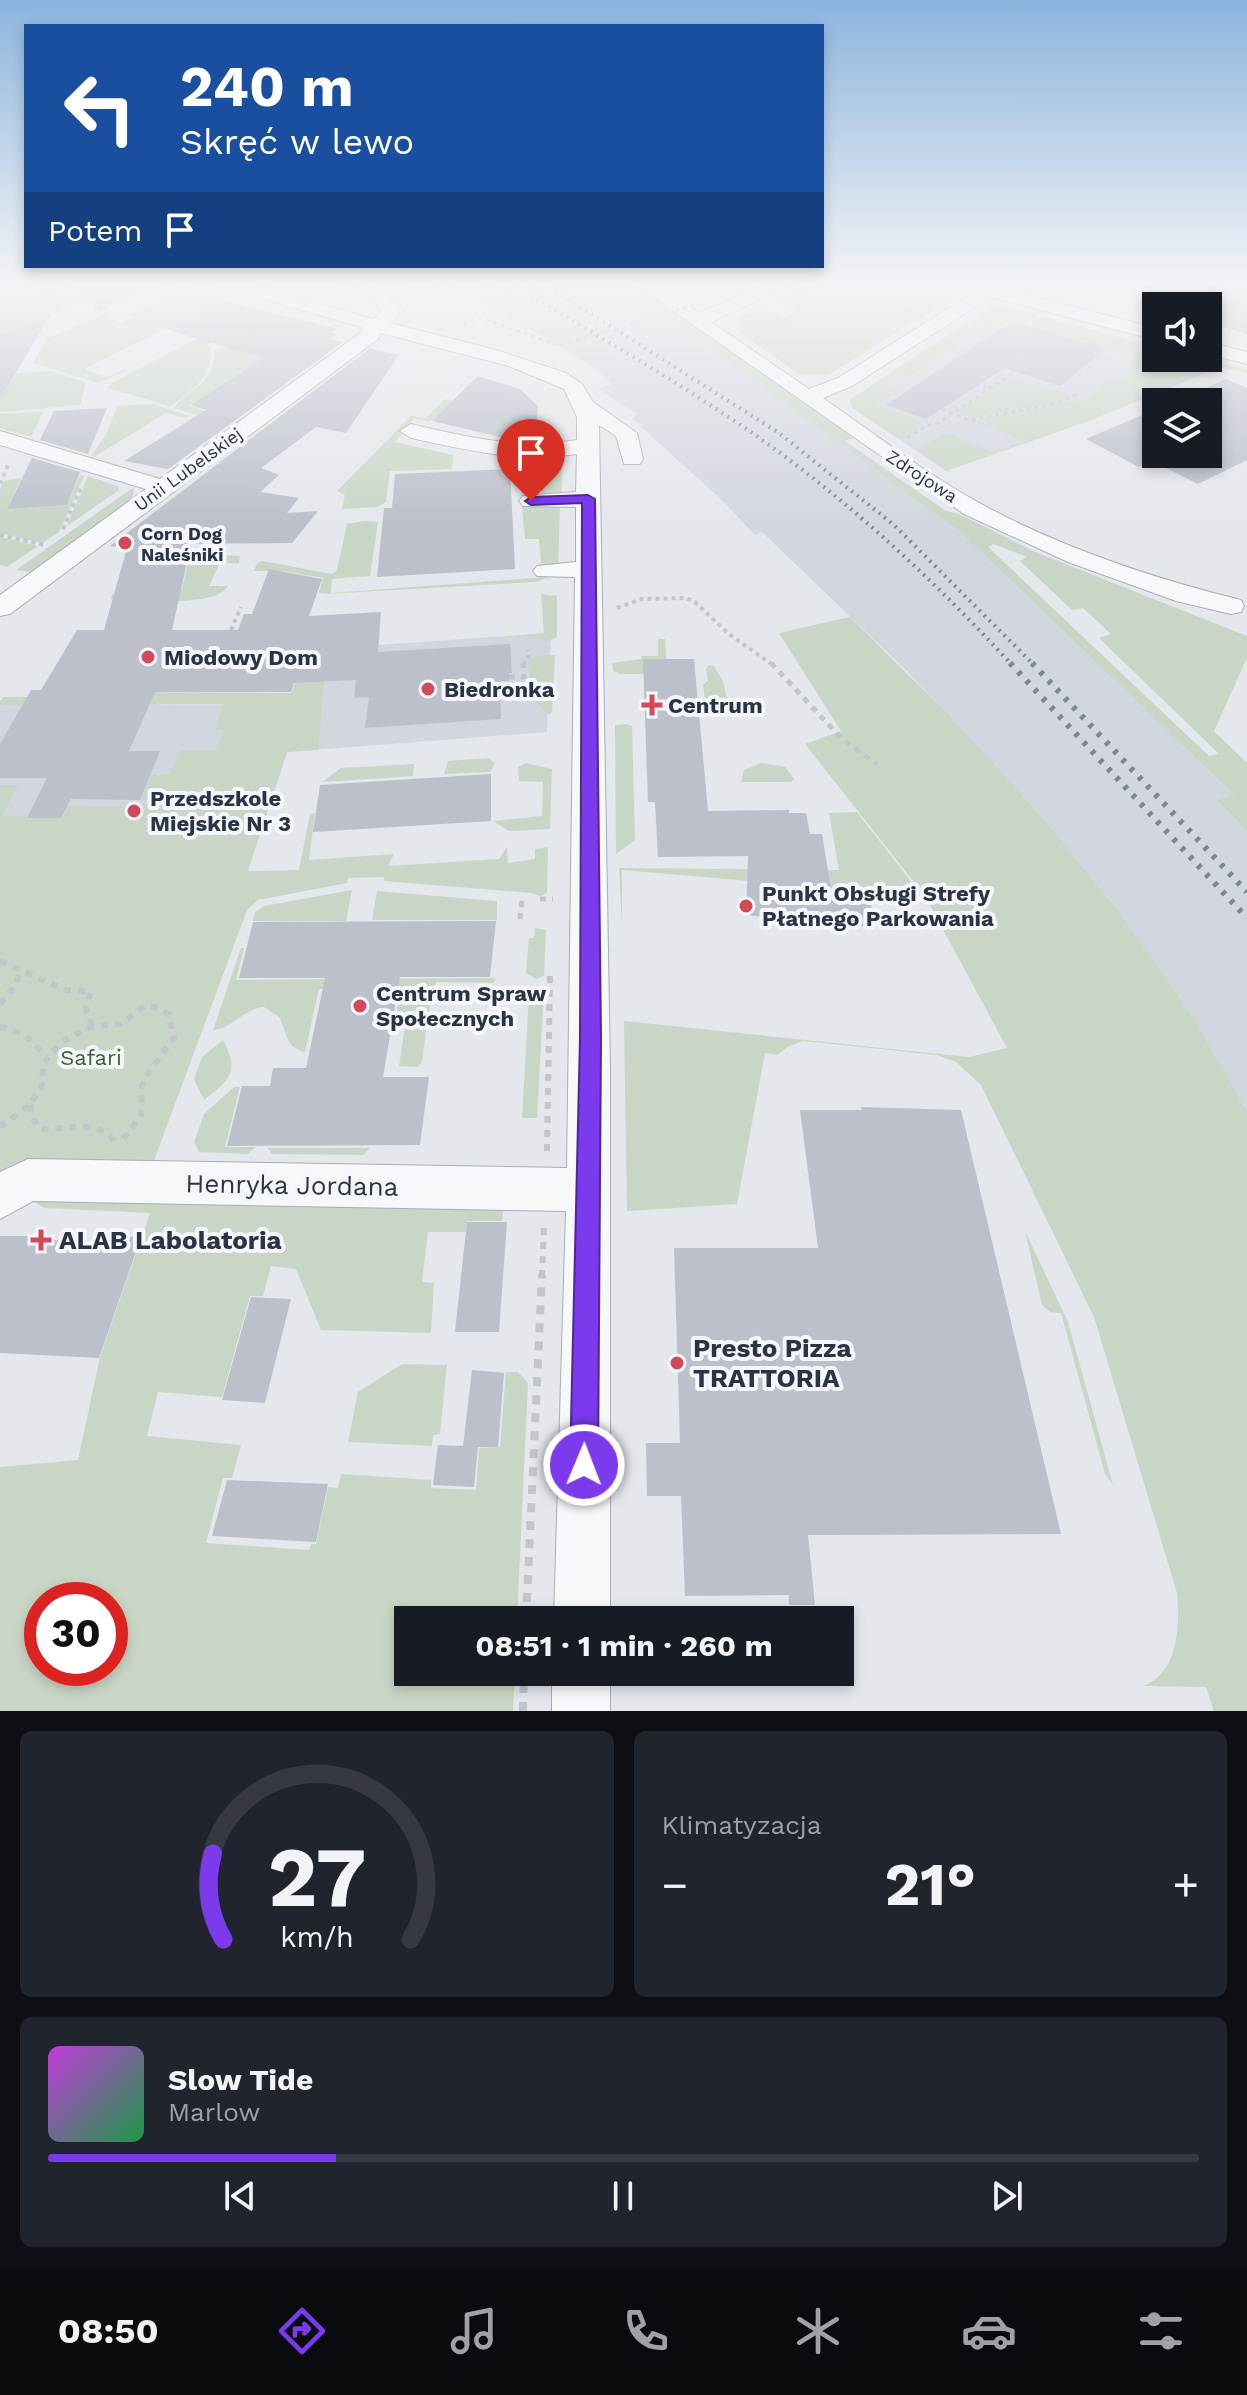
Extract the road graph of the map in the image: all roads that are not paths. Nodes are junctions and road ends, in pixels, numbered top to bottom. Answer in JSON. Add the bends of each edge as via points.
{"nodes":[{"id":1,"x":332,"y":364,"type":"edge"},
{"id":2,"x":517,"y":364,"type":"edge"},
{"id":3,"x":767,"y":364,"type":"edge"},
{"id":4,"x":873,"y":364,"type":"edge"},
{"id":5,"x":807,"y":397,"type":"junction"},
{"id":6,"x":581,"y":400,"type":"junction"},
{"id":7,"x":411,"y":431,"type":"dead end"},
{"id":8,"x":0,"y":438,"type":"edge"},
{"id":9,"x":588,"y":445,"type":"junction"},
{"id":10,"x":632,"y":459,"type":"dead end"},
{"id":11,"x":163,"y":487,"type":"junction"},
{"id":12,"x":588,"y":499,"type":"junction"},
{"id":13,"x":531,"y":501,"type":"dead end"},
{"id":14,"x":589,"y":569,"type":"junction"},
{"id":15,"x":546,"y":571,"type":"dead end"},
{"id":16,"x":0,"y":608,"type":"edge"},
{"id":17,"x":1242,"y":608,"type":"edge"},
{"id":18,"x":588,"y":1190,"type":"junction"},
{"id":19,"x":0,"y":1197,"type":"edge"},
{"id":20,"x":582,"y":1606,"type":"edge"},
{"id":21,"x":581,"y":1686,"type":"edge"},
{"id":22,"x":581,"y":1711,"type":"edge"}],
"edges":[{"from":1,"to":11,"type":"street","name":"Unii Lubelskiej"},
{"from":2,"to":6,"type":"street","via":[[570,385]]},
{"from":3,"to":5,"type":"street","name":"Zdrojowa"},
{"from":4,"to":5,"type":"street"},
{"from":5,"to":17,"type":"street","name":"Zdrojowa","via":[[949,494],[1153,585]]},
{"from":6,"to":9,"type":"street"},
{"from":6,"to":10,"type":"street","via":[[626,433]]},
{"from":7,"to":9,"type":"street","via":[[535,453]]},
{"from":8,"to":11,"type":"street"},
{"from":9,"to":12,"type":"street"},
{"from":11,"to":16,"type":"street","name":"Unii Lubelskiej"},
{"from":12,"to":13,"type":"street"},
{"from":12,"to":14,"type":"street"},
{"from":14,"to":15,"type":"street"},
{"from":14,"to":18,"type":"street"},
{"from":18,"to":19,"type":"street","name":"Henryka Jordana","via":[[117,1164],[28,1180]]},
{"from":18,"to":20,"type":"street"},
{"from":21,"to":22,"type":"street"}]}
